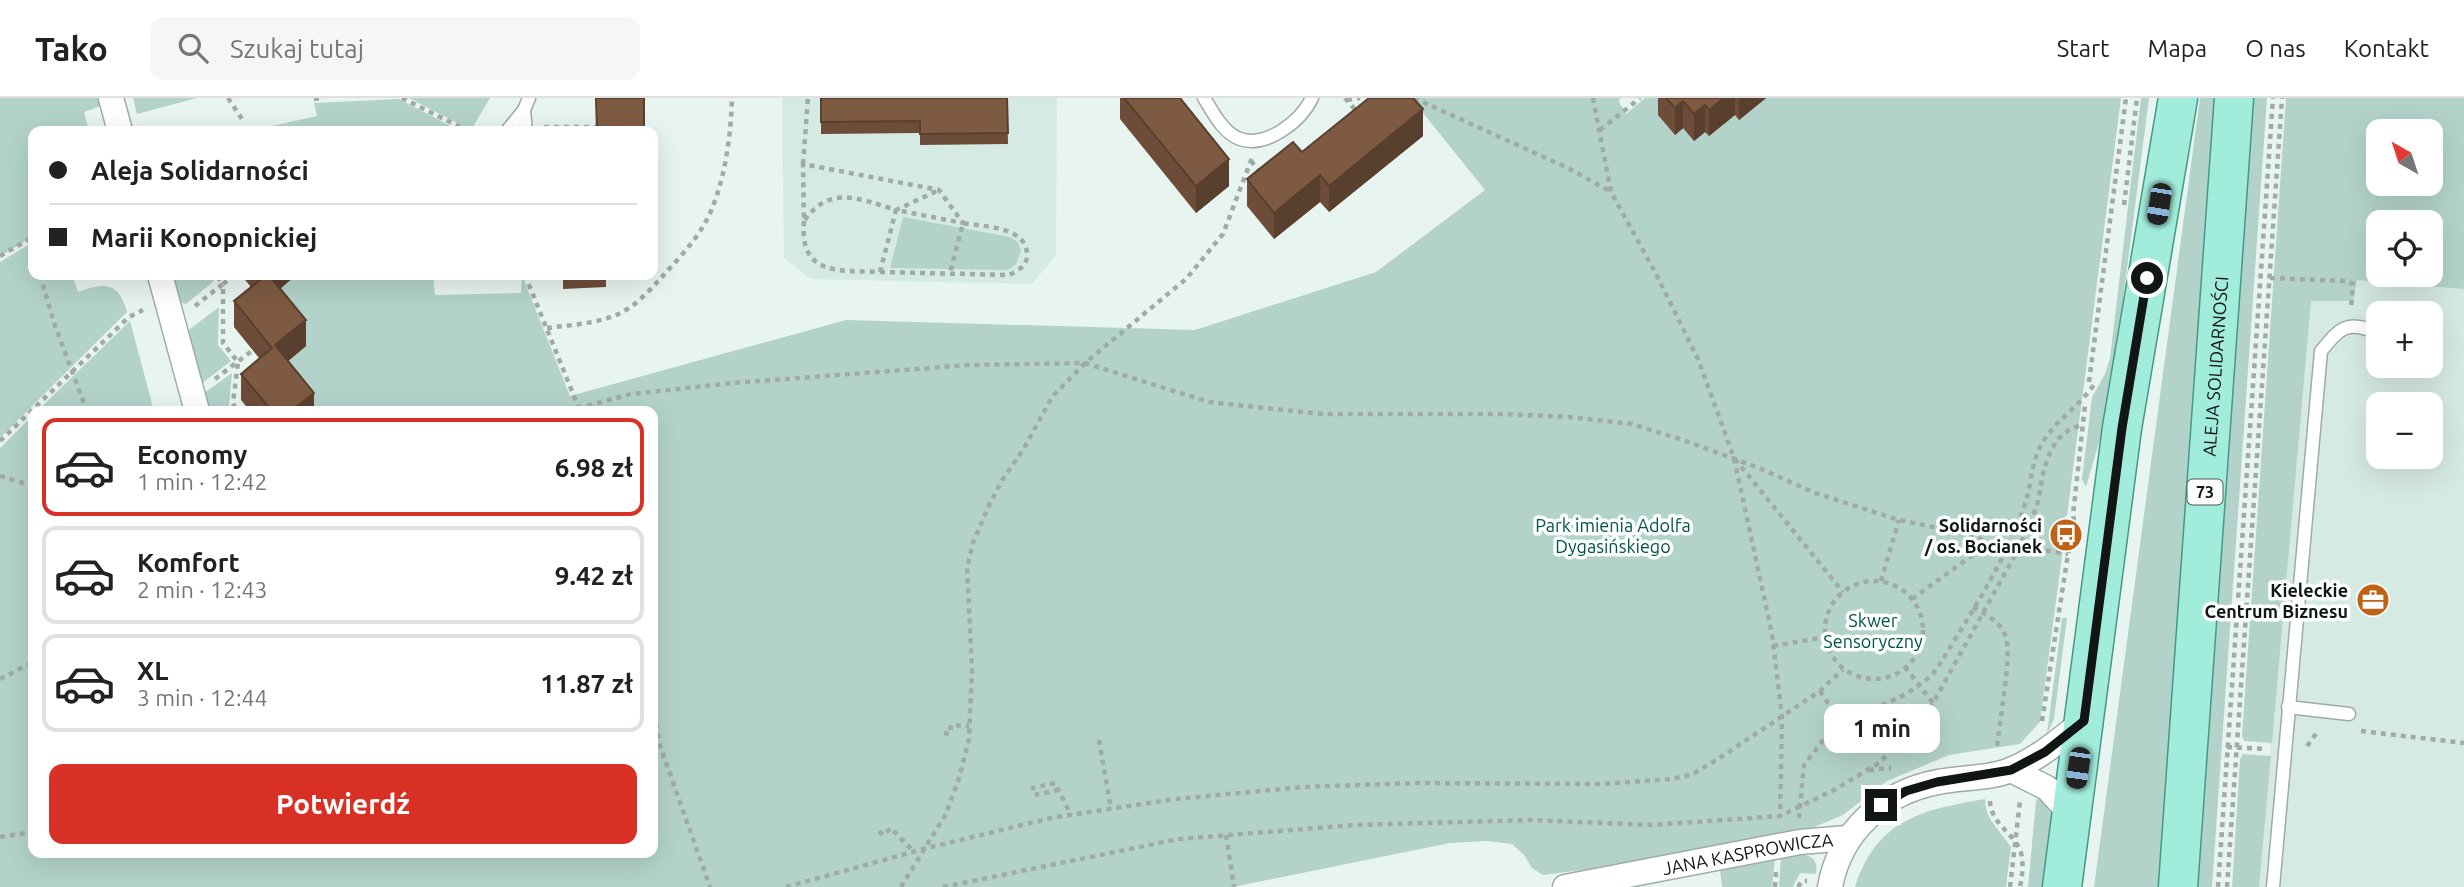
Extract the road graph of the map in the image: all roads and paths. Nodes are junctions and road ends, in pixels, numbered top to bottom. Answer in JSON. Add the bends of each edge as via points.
{"nodes":[{"id":1,"x":111,"y":98,"type":"edge"},
{"id":2,"x":228,"y":98,"type":"edge"},
{"id":3,"x":402,"y":98,"type":"edge"},
{"id":4,"x":732,"y":98,"type":"edge"},
{"id":5,"x":808,"y":98,"type":"edge"},
{"id":6,"x":1204,"y":98,"type":"edge"},
{"id":7,"x":1312,"y":98,"type":"edge"},
{"id":8,"x":1360,"y":98,"type":"edge"},
{"id":9,"x":1414,"y":98,"type":"edge"},
{"id":10,"x":1593,"y":98,"type":"edge"},
{"id":11,"x":1640,"y":98,"type":"edge"},
{"id":12,"x":2126,"y":98,"type":"edge"},
{"id":13,"x":2137,"y":98,"type":"edge"},
{"id":14,"x":2165,"y":98,"type":"edge"},
{"id":15,"x":2178,"y":98,"type":"edge"},
{"id":16,"x":2234,"y":98,"type":"edge"},
{"id":17,"x":2273,"y":98,"type":"edge"},
{"id":18,"x":2282,"y":98,"type":"edge"},
{"id":19,"x":1346,"y":99,"type":"edge"},
{"id":20,"x":526,"y":104,"type":"edge"},
{"id":21,"x":1361,"y":117,"type":"edge"},
{"id":22,"x":242,"y":119,"type":"dead end"},
{"id":23,"x":119,"y":126,"type":"edge"},
{"id":24,"x":458,"y":126,"type":"edge"},
{"id":25,"x":511,"y":126,"type":"edge"},
{"id":26,"x":525,"y":126,"type":"edge"},
{"id":27,"x":1600,"y":130,"type":"junction"},
{"id":28,"x":1254,"y":140,"type":"junction"},
{"id":29,"x":1251,"y":161,"type":"junction"},
{"id":30,"x":803,"y":164,"type":"junction"},
{"id":31,"x":1264,"y":178,"type":"edge"},
{"id":32,"x":2163,"y":179,"type":"junction"},
{"id":33,"x":939,"y":190,"type":"junction"},
{"id":34,"x":1611,"y":192,"type":"junction"},
{"id":35,"x":896,"y":210,"type":"junction"},
{"id":36,"x":2122,"y":218,"type":"dead end"},
{"id":37,"x":804,"y":221,"type":"junction"},
{"id":38,"x":963,"y":223,"type":"junction"},
{"id":39,"x":28,"y":240,"type":"edge"},
{"id":40,"x":0,"y":256,"type":"edge"},
{"id":41,"x":880,"y":272,"type":"junction"},
{"id":42,"x":950,"y":273,"type":"junction"},
{"id":43,"x":2270,"y":278,"type":"junction"},
{"id":44,"x":42,"y":280,"type":"edge"},
{"id":45,"x":220,"y":280,"type":"edge"},
{"id":46,"x":228,"y":280,"type":"edge"},
{"id":47,"x":527,"y":280,"type":"edge"},
{"id":48,"x":223,"y":284,"type":"junction"},
{"id":49,"x":163,"y":286,"type":"edge"},
{"id":50,"x":173,"y":324,"type":"junction"},
{"id":51,"x":547,"y":328,"type":"junction"},
{"id":52,"x":2348,"y":328,"type":"junction"},
{"id":53,"x":2366,"y":329,"type":"edge"},
{"id":54,"x":253,"y":350,"type":"edge"},
{"id":55,"x":237,"y":362,"type":"junction"},
{"id":56,"x":1085,"y":363,"type":"junction"},
{"id":57,"x":71,"y":373,"type":"junction"},
{"id":58,"x":2099,"y":374,"type":"dead end"},
{"id":59,"x":2089,"y":383,"type":"dead end"},
{"id":60,"x":2085,"y":405,"type":"dead end"},
{"id":61,"x":37,"y":406,"type":"edge"},
{"id":62,"x":85,"y":406,"type":"edge"},
{"id":63,"x":196,"y":406,"type":"edge"},
{"id":64,"x":234,"y":406,"type":"edge"},
{"id":65,"x":578,"y":406,"type":"edge"},
{"id":66,"x":589,"y":406,"type":"edge"},
{"id":67,"x":28,"y":414,"type":"edge"},
{"id":68,"x":2083,"y":424,"type":"junction"},
{"id":69,"x":0,"y":441,"type":"edge"},
{"id":70,"x":1734,"y":458,"type":"junction"},
{"id":71,"x":0,"y":476,"type":"edge"},
{"id":72,"x":28,"y":484,"type":"edge"},
{"id":73,"x":1899,"y":520,"type":"junction"},
{"id":74,"x":1988,"y":544,"type":"junction"},
{"id":75,"x":2007,"y":547,"type":"junction"},
{"id":76,"x":2019,"y":548,"type":"junction"},
{"id":77,"x":2068,"y":554,"type":"junction"},
{"id":78,"x":1881,"y":581,"type":"junction"},
{"id":79,"x":1843,"y":592,"type":"junction"},
{"id":80,"x":1912,"y":599,"type":"junction"},
{"id":81,"x":1973,"y":607,"type":"junction"},
{"id":82,"x":1983,"y":613,"type":"junction"},
{"id":83,"x":1825,"y":637,"type":"junction"},
{"id":84,"x":1773,"y":646,"type":"junction"},
{"id":85,"x":28,"y":664,"type":"edge"},
{"id":86,"x":1905,"y":667,"type":"junction"},
{"id":87,"x":1843,"y":669,"type":"junction"},
{"id":88,"x":0,"y":678,"type":"edge"},
{"id":89,"x":1920,"y":686,"type":"junction"},
{"id":90,"x":1820,"y":691,"type":"junction"},
{"id":91,"x":1933,"y":703,"type":"junction"},
{"id":92,"x":2288,"y":707,"type":"junction"},
{"id":93,"x":2349,"y":714,"type":"dead end"},
{"id":94,"x":1782,"y":717,"type":"junction"},
{"id":95,"x":1839,"y":720,"type":"junction"},
{"id":96,"x":2084,"y":721,"type":"junction"},
{"id":97,"x":970,"y":726,"type":"junction"},
{"id":98,"x":2325,"y":727,"type":"dead end"},
{"id":99,"x":2353,"y":730,"type":"dead end"},
{"id":100,"x":2041,"y":732,"type":"dead end"},
{"id":101,"x":944,"y":733,"type":"dead end"},
{"id":102,"x":658,"y":736,"type":"edge"},
{"id":103,"x":1099,"y":740,"type":"dead end"},
{"id":104,"x":2464,"y":743,"type":"edge"},
{"id":105,"x":2227,"y":747,"type":"junction"},
{"id":106,"x":2237,"y":747,"type":"junction"},
{"id":107,"x":2285,"y":750,"type":"junction"},
{"id":108,"x":2003,"y":762,"type":"junction"},
{"id":109,"x":1059,"y":790,"type":"junction"},
{"id":110,"x":1991,"y":792,"type":"dead end"},
{"id":111,"x":2016,"y":796,"type":"dead end"},
{"id":112,"x":1799,"y":807,"type":"junction"},
{"id":113,"x":1111,"y":809,"type":"junction"},
{"id":114,"x":1071,"y":815,"type":"junction"},
{"id":115,"x":2072,"y":815,"type":"junction"},
{"id":116,"x":1780,"y":816,"type":"junction"},
{"id":117,"x":1780,"y":825,"type":"dead end"},
{"id":118,"x":879,"y":831,"type":"dead end"},
{"id":119,"x":28,"y":833,"type":"edge"},
{"id":120,"x":1226,"y":835,"type":"junction"},
{"id":121,"x":0,"y":837,"type":"edge"},
{"id":122,"x":1847,"y":838,"type":"junction"},
{"id":123,"x":1800,"y":842,"type":"junction"},
{"id":124,"x":2015,"y":842,"type":"junction"},
{"id":125,"x":927,"y":848,"type":"junction"},
{"id":126,"x":913,"y":851,"type":"junction"},
{"id":127,"x":709,"y":887,"type":"edge"},
{"id":128,"x":786,"y":887,"type":"edge"},
{"id":129,"x":901,"y":887,"type":"edge"},
{"id":130,"x":943,"y":887,"type":"edge"},
{"id":131,"x":1234,"y":887,"type":"edge"},
{"id":132,"x":1565,"y":887,"type":"edge"},
{"id":133,"x":1830,"y":887,"type":"edge"},
{"id":134,"x":2010,"y":887,"type":"edge"},
{"id":135,"x":2020,"y":887,"type":"edge"},
{"id":136,"x":2062,"y":887,"type":"edge"},
{"id":137,"x":2178,"y":887,"type":"edge"},
{"id":138,"x":2218,"y":887,"type":"edge"},
{"id":139,"x":2227,"y":887,"type":"edge"},
{"id":140,"x":2273,"y":887,"type":"edge"}],
"edges":[{"from":1,"to":23,"type":"street"},
{"from":2,"to":22,"type":"path"},
{"from":3,"to":24,"type":"path"},
{"from":4,"to":51,"type":"path","via":[[721,175],[696,237],[629,308],[603,319]]},
{"from":5,"to":30,"type":"path"},
{"from":6,"to":28,"type":"lane","via":[[1231,133]]},
{"from":7,"to":28,"type":"lane","via":[[1290,125]]},
{"from":8,"to":19,"type":"path"},
{"from":9,"to":34,"type":"path"},
{"from":10,"to":27,"type":"path"},
{"from":11,"to":27,"type":"path"},
{"from":12,"to":59,"type":"path"},
{"from":13,"to":36,"type":"path"},
{"from":14,"to":32,"type":"main road"},
{"from":15,"to":32,"type":"main road"},
{"from":16,"to":137,"type":"main road","name":"ALEJA SOLIDARNOŚCI","number":"73"},
{"from":17,"to":105,"type":"path"},
{"from":18,"to":43,"type":"path"},
{"from":19,"to":21,"type":"path"},
{"from":20,"to":25,"type":"lane"},
{"from":20,"to":26,"type":"lane"},
{"from":27,"to":34,"type":"path"},
{"from":28,"to":29,"type":"path"},
{"from":29,"to":31,"type":"path"},
{"from":29,"to":56,"type":"path","via":[[1223,234],[1206,258]]},
{"from":30,"to":33,"type":"path"},
{"from":30,"to":37,"type":"path"},
{"from":32,"to":96,"type":"main road","via":[[2122,428]]},
{"from":33,"to":35,"type":"path"},
{"from":33,"to":38,"type":"path"},
{"from":34,"to":70,"type":"path","via":[[1698,359]]},
{"from":35,"to":37,"type":"path","via":[[839,197],[823,201]]},
{"from":35,"to":38,"type":"path"},
{"from":35,"to":41,"type":"path"},
{"from":37,"to":41,"type":"path","via":[[806,244],[818,265],[831,270]]},
{"from":38,"to":42,"type":"path"},
{"from":38,"to":42,"type":"path","via":[[1015,233],[1023,241],[1027,261],[1009,275]]},
{"from":39,"to":40,"type":"path"},
{"from":41,"to":42,"type":"path"},
{"from":43,"to":52,"type":"path","via":[[2353,284]]},
{"from":43,"to":106,"type":"path"},
{"from":44,"to":57,"type":"path"},
{"from":45,"to":48,"type":"path"},
{"from":46,"to":48,"type":"path"},
{"from":47,"to":51,"type":"path"},
{"from":48,"to":50,"type":"path"},
{"from":48,"to":55,"type":"path","via":[[223,343]]},
{"from":49,"to":50,"type":"street"},
{"from":49,"to":57,"type":"path"},
{"from":50,"to":63,"type":"street"},
{"from":51,"to":65,"type":"path"},
{"from":52,"to":53,"type":"lane"},
{"from":52,"to":92,"type":"lane","via":[[2337,332],[2321,351]]},
{"from":54,"to":55,"type":"path"},
{"from":55,"to":64,"type":"path"},
{"from":56,"to":66,"type":"path","via":[[969,365],[733,383],[631,394]]},
{"from":56,"to":70,"type":"path","via":[[1209,402],[1322,414],[1569,417],[1632,425]]},
{"from":56,"to":97,"type":"path","via":[[1052,397],[1003,479],[973,543],[967,568]]},
{"from":57,"to":61,"type":"path"},
{"from":57,"to":62,"type":"path"},
{"from":58,"to":75,"type":"path","via":[[2095,385],[2041,445]]},
{"from":60,"to":68,"type":"path"},
{"from":67,"to":69,"type":"path"},
{"from":68,"to":76,"type":"path","via":[[2069,430],[2051,450],[2037,506]]},
{"from":68,"to":77,"type":"path"},
{"from":70,"to":73,"type":"path","via":[[1815,493]]},
{"from":70,"to":79,"type":"path"},
{"from":70,"to":84,"type":"path"},
{"from":71,"to":72,"type":"path"},
{"from":73,"to":74,"type":"path","via":[[1976,536]]},
{"from":73,"to":78,"type":"path"},
{"from":74,"to":75,"type":"path"},
{"from":74,"to":80,"type":"path"},
{"from":75,"to":76,"type":"path"},
{"from":75,"to":81,"type":"path"},
{"from":76,"to":77,"type":"path"},
{"from":76,"to":82,"type":"path"},
{"from":77,"to":100,"type":"path"},
{"from":78,"to":79,"type":"path"},
{"from":78,"to":80,"type":"path"},
{"from":79,"to":83,"type":"path","via":[[1827,616]]},
{"from":80,"to":86,"type":"path","via":[[1923,629],[1913,660]]},
{"from":81,"to":82,"type":"path"},
{"from":81,"to":89,"type":"path","via":[[1937,670]]},
{"from":82,"to":91,"type":"path"},
{"from":82,"to":108,"type":"path","via":[[1999,625],[2006,638]]},
{"from":83,"to":84,"type":"path"},
{"from":83,"to":87,"type":"path"},
{"from":84,"to":94,"type":"path"},
{"from":85,"to":88,"type":"path"},
{"from":86,"to":87,"type":"path","via":[[1887,678],[1872,679]]},
{"from":86,"to":89,"type":"path"},
{"from":87,"to":90,"type":"path"},
{"from":89,"to":91,"type":"path"},
{"from":89,"to":95,"type":"path"},
{"from":90,"to":94,"type":"path"},
{"from":90,"to":95,"type":"path"},
{"from":91,"to":112,"type":"path","via":[[1879,764]]},
{"from":92,"to":93,"type":"lane"},
{"from":92,"to":107,"type":"lane"},
{"from":94,"to":113,"type":"path","via":[[1691,775],[1670,779],[1604,784],[1303,787]]},
{"from":94,"to":116,"type":"path"},
{"from":95,"to":112,"type":"path","via":[[1804,765]]},
{"from":96,"to":108,"type":"street","via":[[2045,752]]},
{"from":96,"to":115,"type":"main road"},
{"from":97,"to":101,"type":"path","via":[[951,725],[950,734]]},
{"from":97,"to":125,"type":"path","via":[[959,778]]},
{"from":98,"to":107,"type":"path","via":[[2302,752]]},
{"from":99,"to":104,"type":"path"},
{"from":102,"to":127,"type":"path"},
{"from":103,"to":113,"type":"path"},
{"from":105,"to":106,"type":"path"},
{"from":105,"to":138,"type":"path"},
{"from":106,"to":107,"type":"path"},
{"from":106,"to":139,"type":"path"},
{"from":107,"to":140,"type":"lane"},
{"from":108,"to":115,"type":"street","via":[[2047,788]]},
{"from":108,"to":122,"type":"street","via":[[1906,791],[1881,805]]},
{"from":109,"to":109,"type":"path","via":[[1055,783],[1033,788],[1034,795]]},
{"from":109,"to":114,"type":"path"},
{"from":110,"to":124,"type":"path","via":[[1993,815]]},
{"from":111,"to":124,"type":"path","via":[[2021,802]]},
{"from":112,"to":116,"type":"path"},
{"from":112,"to":123,"type":"path"},
{"from":113,"to":114,"type":"path"},
{"from":114,"to":125,"type":"path"},
{"from":115,"to":136,"type":"main road"},
{"from":116,"to":117,"type":"path"},
{"from":116,"to":120,"type":"path","via":[[1651,825],[1531,820],[1355,825]]},
{"from":118,"to":126,"type":"path","via":[[883,835],[891,828]]},
{"from":119,"to":121,"type":"path"},
{"from":120,"to":130,"type":"path","via":[[1179,839]]},
{"from":120,"to":131,"type":"path"},
{"from":122,"to":123,"type":"street","name":"JANA KASPROWICZA"},
{"from":122,"to":133,"type":"street"},
{"from":123,"to":132,"type":"street","name":"JANA KASPROWICZA"},
{"from":124,"to":134,"type":"path"},
{"from":124,"to":135,"type":"path","via":[[2023,863]]},
{"from":125,"to":126,"type":"path"},
{"from":125,"to":129,"type":"path"},
{"from":126,"to":128,"type":"path"}]}
